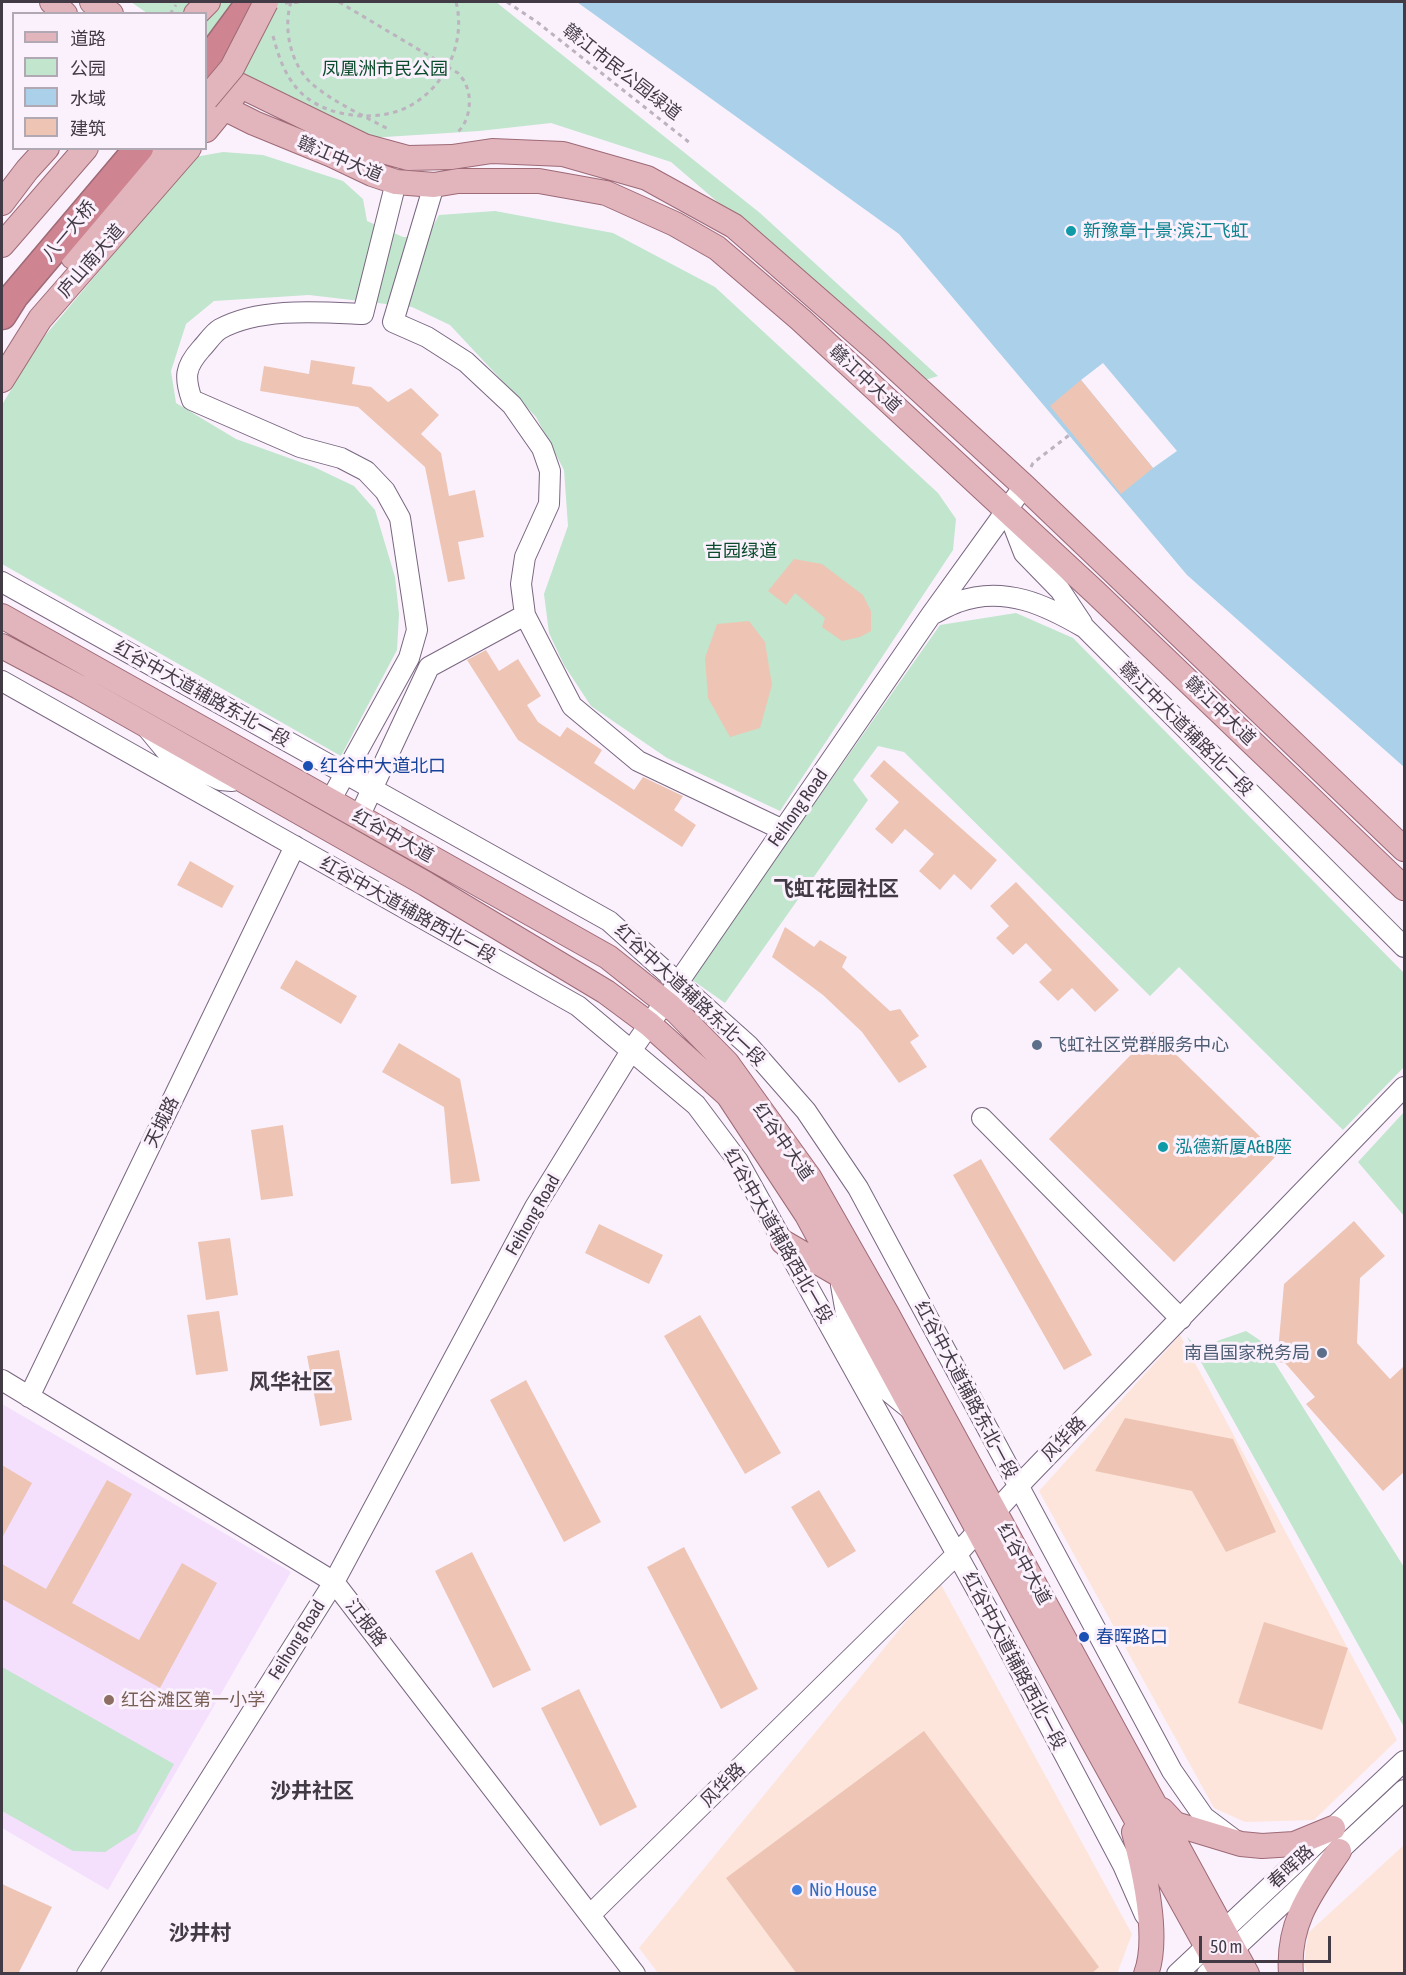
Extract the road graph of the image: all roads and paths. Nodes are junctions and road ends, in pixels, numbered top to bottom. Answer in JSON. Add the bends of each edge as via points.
{"nodes":[{"id":1,"x":92,"y":2,"type":"edge"},
{"id":2,"x":228,"y":2,"type":"edge"},
{"id":3,"x":264,"y":2,"type":"edge"},
{"id":4,"x":291,"y":2,"type":"edge"},
{"id":5,"x":301,"y":2,"type":"edge"},
{"id":6,"x":339,"y":2,"type":"edge"},
{"id":7,"x":456,"y":2,"type":"edge"},
{"id":8,"x":507,"y":2,"type":"edge"},
{"id":9,"x":108,"y":12,"type":"edge"},
{"id":10,"x":207,"y":31,"type":"edge"},
{"id":11,"x":272,"y":32,"type":"dead end"},
{"id":12,"x":207,"y":62,"type":"edge"},
{"id":13,"x":207,"y":70,"type":"edge"},
{"id":14,"x":241,"y":88,"type":"junction"},
{"id":15,"x":212,"y":102,"type":"edge"},
{"id":16,"x":207,"y":125,"type":"edge"},
{"id":17,"x":399,"y":135,"type":"dead end"},
{"id":18,"x":450,"y":137,"type":"dead end"},
{"id":19,"x":690,"y":143,"type":"dead end"},
{"id":20,"x":45,"y":150,"type":"edge"},
{"id":21,"x":84,"y":150,"type":"edge"},
{"id":22,"x":138,"y":150,"type":"edge"},
{"id":23,"x":138,"y":150,"type":"edge"},
{"id":24,"x":138,"y":150,"type":"edge"},
{"id":25,"x":187,"y":150,"type":"edge"},
{"id":26,"x":396,"y":182,"type":"junction"},
{"id":27,"x":434,"y":185,"type":"junction"},
{"id":28,"x":2,"y":203,"type":"edge"},
{"id":29,"x":2,"y":244,"type":"edge"},
{"id":30,"x":2,"y":283,"type":"edge"},
{"id":31,"x":363,"y":314,"type":"junction"},
{"id":32,"x":2,"y":315,"type":"edge"},
{"id":33,"x":393,"y":322,"type":"junction"},
{"id":34,"x":2,"y":349,"type":"edge"},
{"id":35,"x":2,"y":380,"type":"edge"},
{"id":36,"x":1072,"y":433,"type":"dead end"},
{"id":37,"x":1024,"y":486,"type":"junction"},
{"id":38,"x":1007,"y":511,"type":"junction"},
{"id":39,"x":2,"y":582,"type":"edge"},
{"id":40,"x":525,"y":615,"type":"junction"},
{"id":41,"x":931,"y":615,"type":"junction"},
{"id":42,"x":2,"y":616,"type":"edge"},
{"id":43,"x":1085,"y":628,"type":"junction"},
{"id":44,"x":2,"y":646,"type":"edge"},
{"id":45,"x":409,"y":658,"type":"junction"},
{"id":46,"x":429,"y":667,"type":"junction"},
{"id":47,"x":2,"y":681,"type":"edge"},
{"id":48,"x":345,"y":774,"type":"junction"},
{"id":49,"x":371,"y":789,"type":"junction"},
{"id":50,"x":330,"y":801,"type":"junction"},
{"id":51,"x":359,"y":816,"type":"junction"},
{"id":52,"x":783,"y":830,"type":"junction"},
{"id":53,"x":295,"y":846,"type":"junction"},
{"id":54,"x":1404,"y":849,"type":"edge"},
{"id":55,"x":1404,"y":888,"type":"edge"},
{"id":56,"x":1404,"y":947,"type":"edge"},
{"id":57,"x":671,"y":992,"type":"junction"},
{"id":58,"x":649,"y":1024,"type":"junction"},
{"id":59,"x":632,"y":1051,"type":"junction"},
{"id":60,"x":1404,"y":1087,"type":"edge"},
{"id":61,"x":982,"y":1118,"type":"dead end"},
{"id":62,"x":783,"y":1242,"type":"junction"},
{"id":63,"x":839,"y":1274,"type":"junction"},
{"id":64,"x":1181,"y":1319,"type":"junction"},
{"id":65,"x":2,"y":1380,"type":"edge"},
{"id":66,"x":29,"y":1397,"type":"junction"},
{"id":67,"x":1018,"y":1486,"type":"junction"},
{"id":68,"x":996,"y":1512,"type":"junction"},
{"id":69,"x":978,"y":1531,"type":"junction"},
{"id":70,"x":957,"y":1554,"type":"junction"},
{"id":71,"x":334,"y":1582,"type":"junction"},
{"id":72,"x":1404,"y":1761,"type":"edge"},
{"id":73,"x":1404,"y":1790,"type":"edge"},
{"id":74,"x":1126,"y":1801,"type":"junction"},
{"id":75,"x":1154,"y":1803,"type":"junction"},
{"id":76,"x":1333,"y":1828,"type":"junction"},
{"id":77,"x":1241,"y":1844,"type":"junction"},
{"id":78,"x":1339,"y":1851,"type":"junction"},
{"id":79,"x":591,"y":1914,"type":"junction"},
{"id":80,"x":1152,"y":1932,"type":"junction"},
{"id":81,"x":1218,"y":1956,"type":"edge"},
{"id":82,"x":1291,"y":1971,"type":"edge"},
{"id":83,"x":87,"y":1974,"type":"edge"},
{"id":84,"x":635,"y":1974,"type":"edge"},
{"id":85,"x":1146,"y":1974,"type":"edge"},
{"id":86,"x":1177,"y":1974,"type":"edge"},
{"id":87,"x":1247,"y":1974,"type":"edge"}],
"edges":[{"from":1,"to":9,"type":"main road"},
{"from":2,"to":10,"type":"highway"},
{"from":3,"to":5,"type":"path","bridge":true},
{"from":3,"to":12,"type":"highway"},
{"from":3,"to":15,"type":"main road","bridge":true},
{"from":4,"to":17,"type":"path","bridge":true,"via":[[289,37],[296,64],[311,82]]},
{"from":6,"to":18,"type":"path","via":[[458,73],[470,101],[467,117]]},
{"from":7,"to":11,"type":"path","bridge":true,"via":[[458,42],[447,68],[433,88],[412,105],[384,114],[351,116],[323,108],[296,88],[281,63]]},
{"from":8,"to":19,"type":"path","name":"赣江市民公园绿道"},
{"from":13,"to":14,"type":"main road","name":"赣江中大道"},
{"from":14,"to":15,"type":"main road"},
{"from":14,"to":37,"type":"main road","name":"赣江中大道","via":[[364,146],[408,158],[492,151],[563,154],[646,178],[734,226]]},
{"from":15,"to":16,"type":"main road"},
{"from":15,"to":26,"type":"main road","name":"赣江中大道"},
{"from":20,"to":28,"type":"main road"},
{"from":21,"to":29,"type":"main road"},
{"from":22,"to":30,"type":"highway","name":"八一大桥"},
{"from":23,"to":32,"type":"highway","name":"八一大桥"},
{"from":24,"to":34,"type":"main road"},
{"from":25,"to":35,"type":"main road","name":"庐山南大道","via":[[40,319]]},
{"from":26,"to":27,"type":"main road","name":"赣江中大道"},
{"from":26,"to":31,"type":"street"},
{"from":27,"to":33,"type":"street"},
{"from":27,"to":38,"type":"main road","name":"赣江中大道","via":[[458,181],[539,181],[606,193],[675,224],[717,248],[801,320]]},
{"from":31,"to":33,"type":"street"},
{"from":31,"to":45,"type":"street","via":[[315,312],[250,317],[218,330],[191,361],[186,383],[192,400],[300,447],[341,458],[366,471],[385,490],[400,518],[417,630]]},
{"from":33,"to":40,"type":"street","via":[[427,337],[466,362],[512,405],[542,447],[550,471],[549,504],[525,556],[521,584]]},
{"from":36,"to":37,"type":"path","via":[[1033,463]]},
{"from":37,"to":38,"type":"street","name":"Feihong Road"},
{"from":37,"to":54,"type":"main road","name":"赣江中大道"},
{"from":38,"to":41,"type":"street","name":"Feihong Road"},
{"from":38,"to":43,"type":"street","via":[[1024,553],[1060,590]]},
{"from":38,"to":55,"type":"main road","name":"赣江中大道"},
{"from":39,"to":48,"type":"street","name":"红谷中大道辅路东北一段"},
{"from":40,"to":46,"type":"street"},
{"from":40,"to":52,"type":"street","via":[[572,706],[638,761]]},
{"from":41,"to":43,"type":"street","name":"赣江中大道辅路北一段","via":[[959,601],[1001,595],[1029,600]]},
{"from":41,"to":52,"type":"street","name":"Feihong Road"},
{"from":42,"to":50,"type":"main road","name":"红谷中大道"},
{"from":43,"to":56,"type":"street","name":"赣江中大道辅路北一段"},
{"from":44,"to":58,"type":"main road","name":"红谷中大道","via":[[426,884],[606,992]]},
{"from":45,"to":46,"type":"street"},
{"from":45,"to":48,"type":"street"},
{"from":46,"to":49,"type":"street"},
{"from":47,"to":53,"type":"street","name":"红谷中大道辅路西北一段"},
{"from":48,"to":49,"type":"street","name":"红谷中大道辅路东北一段"},
{"from":48,"to":50,"type":"street"},
{"from":49,"to":51,"type":"street"},
{"from":49,"to":57,"type":"street","name":"红谷中大道辅路东北一段","via":[[609,921]]},
{"from":50,"to":51,"type":"main road","name":"红谷中大道"},
{"from":51,"to":57,"type":"main road","name":"红谷中大道"},
{"from":52,"to":57,"type":"street","name":"Feihong Road"},
{"from":53,"to":59,"type":"street","name":"红谷中大道辅路西北一段","via":[[578,1006]]},
{"from":53,"to":66,"type":"street","name":"天城路"},
{"from":57,"to":58,"type":"street","name":"Feihong Road"},
{"from":57,"to":67,"type":"street","name":"红谷中大道辅路东北一段","via":[[749,1046],[806,1111],[858,1188]]},
{"from":57,"to":68,"type":"main road","name":"红谷中大道","via":[[676,1011],[727,1063],[809,1177]]},
{"from":58,"to":59,"type":"street","name":"Feihong Road"},
{"from":58,"to":63,"type":"main road","name":"红谷中大道","via":[[728,1095],[807,1215]]},
{"from":59,"to":62,"type":"street","name":"红谷中大道辅路西北一段","via":[[696,1105],[738,1161]]},
{"from":59,"to":71,"type":"street","name":"Feihong Road","via":[[536,1208]]},
{"from":60,"to":64,"type":"street","name":"风华路"},
{"from":61,"to":64,"type":"street"},
{"from":62,"to":63,"type":"main road"},
{"from":62,"to":70,"type":"street","name":"红谷中大道辅路西北一段"},
{"from":63,"to":69,"type":"main road","name":"红谷中大道"},
{"from":64,"to":67,"type":"street","name":"风华路"},
{"from":65,"to":66,"type":"street","name":"江报路"},
{"from":66,"to":71,"type":"street","name":"江报路"},
{"from":67,"to":68,"type":"street","name":"风华路"},
{"from":67,"to":77,"type":"street","name":"红谷中大道辅路东北一段","via":[[1172,1771],[1204,1817]]},
{"from":68,"to":69,"type":"street","name":"风华路"},
{"from":68,"to":75,"type":"main road","name":"红谷中大道"},
{"from":69,"to":70,"type":"street","name":"风华路"},
{"from":69,"to":74,"type":"main road","name":"红谷中大道"},
{"from":70,"to":79,"type":"street","name":"风华路"},
{"from":70,"to":80,"type":"street","name":"红谷中大道辅路西北一段","via":[[1123,1865]]},
{"from":71,"to":79,"type":"street","name":"江报路"},
{"from":71,"to":83,"type":"street","name":"Feihong Road"},
{"from":72,"to":76,"type":"street","name":"春晖路"},
{"from":73,"to":78,"type":"street","name":"春晖路"},
{"from":74,"to":80,"type":"main road"},
{"from":74,"to":81,"type":"main road","name":"红谷中大道"},
{"from":75,"to":77,"type":"main road","via":[[1175,1824]]},
{"from":75,"to":81,"type":"main road","name":"红谷中大道"},
{"from":76,"to":77,"type":"main road","via":[[1294,1844]]},
{"from":76,"to":81,"type":"street","name":"春晖路"},
{"from":78,"to":81,"type":"street","name":"春晖路"},
{"from":78,"to":82,"type":"main road","via":[[1305,1900],[1295,1927]]},
{"from":79,"to":84,"type":"street","name":"江报路"},
{"from":80,"to":85,"type":"main road"},
{"from":81,"to":86,"type":"street","name":"春晖路"},
{"from":81,"to":87,"type":"main road","name":"红谷中大道"}]}
